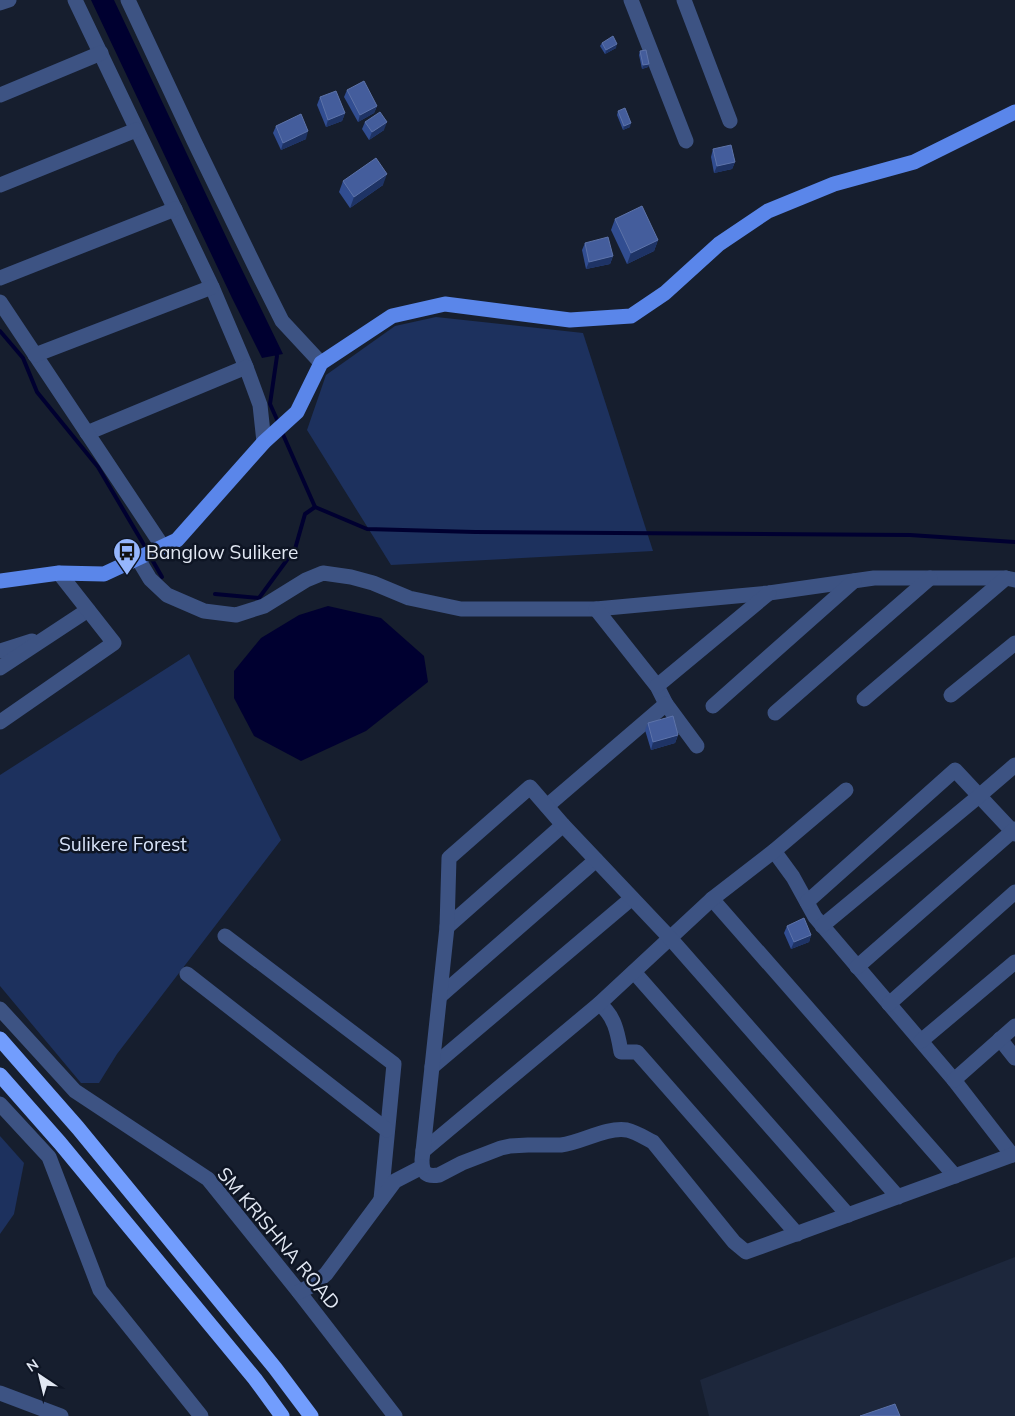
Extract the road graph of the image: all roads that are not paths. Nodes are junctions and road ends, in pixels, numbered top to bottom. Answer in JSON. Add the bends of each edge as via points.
{"nodes":[{"id":1,"x":9,"y":0,"type":"edge"},
{"id":2,"x":75,"y":0,"type":"edge"},
{"id":3,"x":128,"y":0,"type":"edge"},
{"id":4,"x":630,"y":0,"type":"edge"},
{"id":5,"x":684,"y":0,"type":"edge"},
{"id":6,"x":0,"y":3,"type":"edge"},
{"id":7,"x":101,"y":53,"type":"junction"},
{"id":8,"x":0,"y":96,"type":"edge"},
{"id":9,"x":1015,"y":112,"type":"edge"},
{"id":10,"x":730,"y":121,"type":"dead end"},
{"id":11,"x":136,"y":130,"type":"junction"},
{"id":12,"x":686,"y":141,"type":"dead end"},
{"id":13,"x":0,"y":185,"type":"edge"},
{"id":14,"x":175,"y":209,"type":"junction"},
{"id":15,"x":0,"y":278,"type":"edge"},
{"id":16,"x":212,"y":287,"type":"junction"},
{"id":17,"x":0,"y":302,"type":"edge"},
{"id":18,"x":35,"y":355,"type":"junction"},
{"id":19,"x":321,"y":363,"type":"junction"},
{"id":20,"x":246,"y":368,"type":"junction"},
{"id":21,"x":87,"y":433,"type":"junction"},
{"id":22,"x":264,"y":442,"type":"junction"},
{"id":23,"x":163,"y":546,"type":"junction"},
{"id":24,"x":138,"y":559,"type":"junction"},
{"id":25,"x":59,"y":573,"type":"junction"},
{"id":26,"x":930,"y":578,"type":"junction"},
{"id":27,"x":1010,"y":579,"type":"edge"},
{"id":28,"x":0,"y":580,"type":"edge"},
{"id":29,"x":854,"y":581,"type":"junction"},
{"id":30,"x":769,"y":593,"type":"junction"},
{"id":31,"x":596,"y":609,"type":"junction"},
{"id":32,"x":88,"y":610,"type":"junction"},
{"id":33,"x":48,"y":637,"type":"junction"},
{"id":34,"x":1015,"y":643,"type":"edge"},
{"id":35,"x":0,"y":651,"type":"edge"},
{"id":36,"x":0,"y":668,"type":"edge"},
{"id":37,"x":657,"y":686,"type":"junction"},
{"id":38,"x":951,"y":695,"type":"dead end"},
{"id":39,"x":864,"y":699,"type":"dead end"},
{"id":40,"x":666,"y":704,"type":"junction"},
{"id":41,"x":712,"y":706,"type":"dead end"},
{"id":42,"x":775,"y":713,"type":"dead end"},
{"id":43,"x":0,"y":722,"type":"edge"},
{"id":44,"x":697,"y":746,"type":"dead end"},
{"id":45,"x":1015,"y":765,"type":"edge"},
{"id":46,"x":846,"y":790,"type":"dead end"},
{"id":47,"x":980,"y":796,"type":"junction"},
{"id":48,"x":547,"y":806,"type":"junction"},
{"id":49,"x":564,"y":826,"type":"junction"},
{"id":50,"x":1014,"y":831,"type":"edge"},
{"id":51,"x":774,"y":851,"type":"junction"},
{"id":52,"x":596,"y":860,"type":"junction"},
{"id":53,"x":1015,"y":892,"type":"edge"},
{"id":54,"x":632,"y":898,"type":"junction"},
{"id":55,"x":712,"y":899,"type":"junction"},
{"id":56,"x":807,"y":902,"type":"junction"},
{"id":57,"x":822,"y":926,"type":"junction"},
{"id":58,"x":447,"y":927,"type":"junction"},
{"id":59,"x":225,"y":936,"type":"dead end"},
{"id":60,"x":670,"y":938,"type":"junction"},
{"id":61,"x":1015,"y":962,"type":"edge"},
{"id":62,"x":857,"y":967,"type":"junction"},
{"id":63,"x":634,"y":972,"type":"junction"},
{"id":64,"x":187,"y":974,"type":"dead end"},
{"id":65,"x":440,"y":996,"type":"junction"},
{"id":66,"x":599,"y":1004,"type":"junction"},
{"id":67,"x":889,"y":1004,"type":"junction"},
{"id":68,"x":0,"y":1009,"type":"edge"},
{"id":69,"x":1015,"y":1026,"type":"edge"},
{"id":70,"x":0,"y":1039,"type":"edge"},
{"id":71,"x":1000,"y":1039,"type":"junction"},
{"id":72,"x":921,"y":1041,"type":"junction"},
{"id":73,"x":1015,"y":1058,"type":"edge"},
{"id":74,"x":432,"y":1067,"type":"junction"},
{"id":75,"x":0,"y":1075,"type":"edge"},
{"id":76,"x":954,"y":1080,"type":"junction"},
{"id":77,"x":0,"y":1104,"type":"edge"},
{"id":78,"x":387,"y":1130,"type":"junction"},
{"id":79,"x":423,"y":1151,"type":"junction"},
{"id":80,"x":1014,"y":1155,"type":"edge"},
{"id":81,"x":422,"y":1167,"type":"junction"},
{"id":82,"x":955,"y":1176,"type":"junction"},
{"id":83,"x":898,"y":1197,"type":"junction"},
{"id":84,"x":381,"y":1199,"type":"junction"},
{"id":85,"x":848,"y":1215,"type":"junction"},
{"id":86,"x":797,"y":1234,"type":"junction"},
{"id":87,"x":299,"y":1292,"type":"junction"},
{"id":88,"x":0,"y":1394,"type":"edge"},
{"id":89,"x":61,"y":1416,"type":"edge"},
{"id":90,"x":201,"y":1416,"type":"edge"},
{"id":91,"x":282,"y":1416,"type":"edge"},
{"id":92,"x":311,"y":1416,"type":"edge"},
{"id":93,"x":395,"y":1416,"type":"edge"}],
"edges":[{"from":1,"to":6,"type":"street"},
{"from":2,"to":7,"type":"street"},
{"from":3,"to":19,"type":"street","via":[[282,321]]},
{"from":4,"to":12,"type":"street"},
{"from":5,"to":10,"type":"street"},
{"from":7,"to":8,"type":"street"},
{"from":7,"to":11,"type":"street"},
{"from":9,"to":19,"type":"main road","via":[[914,162],[834,184],[768,211],[719,244],[665,294],[631,316],[570,320],[445,304],[392,316]]},
{"from":11,"to":13,"type":"street"},
{"from":11,"to":14,"type":"street"},
{"from":14,"to":15,"type":"street"},
{"from":14,"to":16,"type":"street"},
{"from":16,"to":18,"type":"street"},
{"from":16,"to":20,"type":"street"},
{"from":17,"to":18,"type":"street"},
{"from":18,"to":21,"type":"street"},
{"from":19,"to":22,"type":"main road","via":[[297,412]]},
{"from":20,"to":21,"type":"street"},
{"from":20,"to":22,"type":"street","via":[[260,405]]},
{"from":21,"to":23,"type":"street"},
{"from":22,"to":23,"type":"main road","via":[[177,540]]},
{"from":23,"to":24,"type":"main road"},
{"from":24,"to":25,"type":"main road","via":[[104,574]]},
{"from":24,"to":31,"type":"street","via":[[150,578],[167,594],[204,611],[236,615],[264,606],[323,573],[373,583],[409,598],[461,610]]},
{"from":25,"to":28,"type":"main road"},
{"from":25,"to":32,"type":"street"},
{"from":26,"to":27,"type":"street"},
{"from":26,"to":29,"type":"street"},
{"from":26,"to":42,"type":"street"},
{"from":27,"to":39,"type":"street"},
{"from":29,"to":30,"type":"street"},
{"from":29,"to":41,"type":"street"},
{"from":30,"to":31,"type":"street"},
{"from":30,"to":37,"type":"street"},
{"from":31,"to":37,"type":"street"},
{"from":32,"to":33,"type":"street"},
{"from":32,"to":43,"type":"street","via":[[114,644]]},
{"from":33,"to":35,"type":"street"},
{"from":33,"to":36,"type":"street"},
{"from":34,"to":38,"type":"street"},
{"from":37,"to":40,"type":"street"},
{"from":40,"to":44,"type":"street"},
{"from":40,"to":48,"type":"street"},
{"from":45,"to":47,"type":"street"},
{"from":46,"to":51,"type":"street"},
{"from":47,"to":50,"type":"street"},
{"from":47,"to":56,"type":"street","via":[[955,770]]},
{"from":47,"to":57,"type":"street"},
{"from":48,"to":49,"type":"street"},
{"from":48,"to":58,"type":"street","via":[[530,787],[449,858]]},
{"from":49,"to":52,"type":"street"},
{"from":49,"to":58,"type":"street"},
{"from":50,"to":62,"type":"street"},
{"from":51,"to":55,"type":"street"},
{"from":51,"to":56,"type":"street"},
{"from":52,"to":54,"type":"street"},
{"from":52,"to":65,"type":"street"},
{"from":53,"to":67,"type":"street"},
{"from":54,"to":60,"type":"street"},
{"from":54,"to":74,"type":"street"},
{"from":55,"to":60,"type":"street"},
{"from":55,"to":82,"type":"street"},
{"from":56,"to":57,"type":"street"},
{"from":57,"to":62,"type":"street"},
{"from":58,"to":65,"type":"street"},
{"from":59,"to":78,"type":"street","via":[[394,1064]]},
{"from":60,"to":63,"type":"street"},
{"from":60,"to":83,"type":"street"},
{"from":61,"to":72,"type":"street"},
{"from":62,"to":67,"type":"street"},
{"from":63,"to":66,"type":"street"},
{"from":63,"to":85,"type":"street"},
{"from":64,"to":78,"type":"street"},
{"from":65,"to":74,"type":"street"},
{"from":66,"to":79,"type":"street"},
{"from":66,"to":86,"type":"street","via":[[606,1008],[613,1021],[621,1052],[637,1052]]},
{"from":67,"to":72,"type":"street"},
{"from":68,"to":87,"type":"street","name":"SM KRISHNA ROAD","via":[[75,1091],[208,1179]]},
{"from":69,"to":71,"type":"street"},
{"from":70,"to":92,"type":"highway","via":[[84,1135]]},
{"from":71,"to":73,"type":"street"},
{"from":71,"to":76,"type":"street"},
{"from":72,"to":76,"type":"street"},
{"from":74,"to":79,"type":"street"},
{"from":75,"to":91,"type":"highway","via":[[249,1371]]},
{"from":76,"to":80,"type":"street"},
{"from":77,"to":90,"type":"street","via":[[49,1157],[100,1290]]},
{"from":78,"to":84,"type":"street"},
{"from":79,"to":81,"type":"street"},
{"from":80,"to":82,"type":"street"},
{"from":81,"to":84,"type":"street","via":[[395,1181]]},
{"from":81,"to":86,"type":"street","via":[[431,1176],[439,1175],[501,1148],[569,1144],[609,1131],[627,1130],[652,1142],[734,1242],[746,1252]]},
{"from":82,"to":83,"type":"street"},
{"from":83,"to":85,"type":"street"},
{"from":84,"to":87,"type":"street","via":[[326,1274]]},
{"from":85,"to":86,"type":"street"},
{"from":87,"to":93,"type":"street","name":"SM KRISHNA ROAD"},
{"from":88,"to":89,"type":"street"}]}
